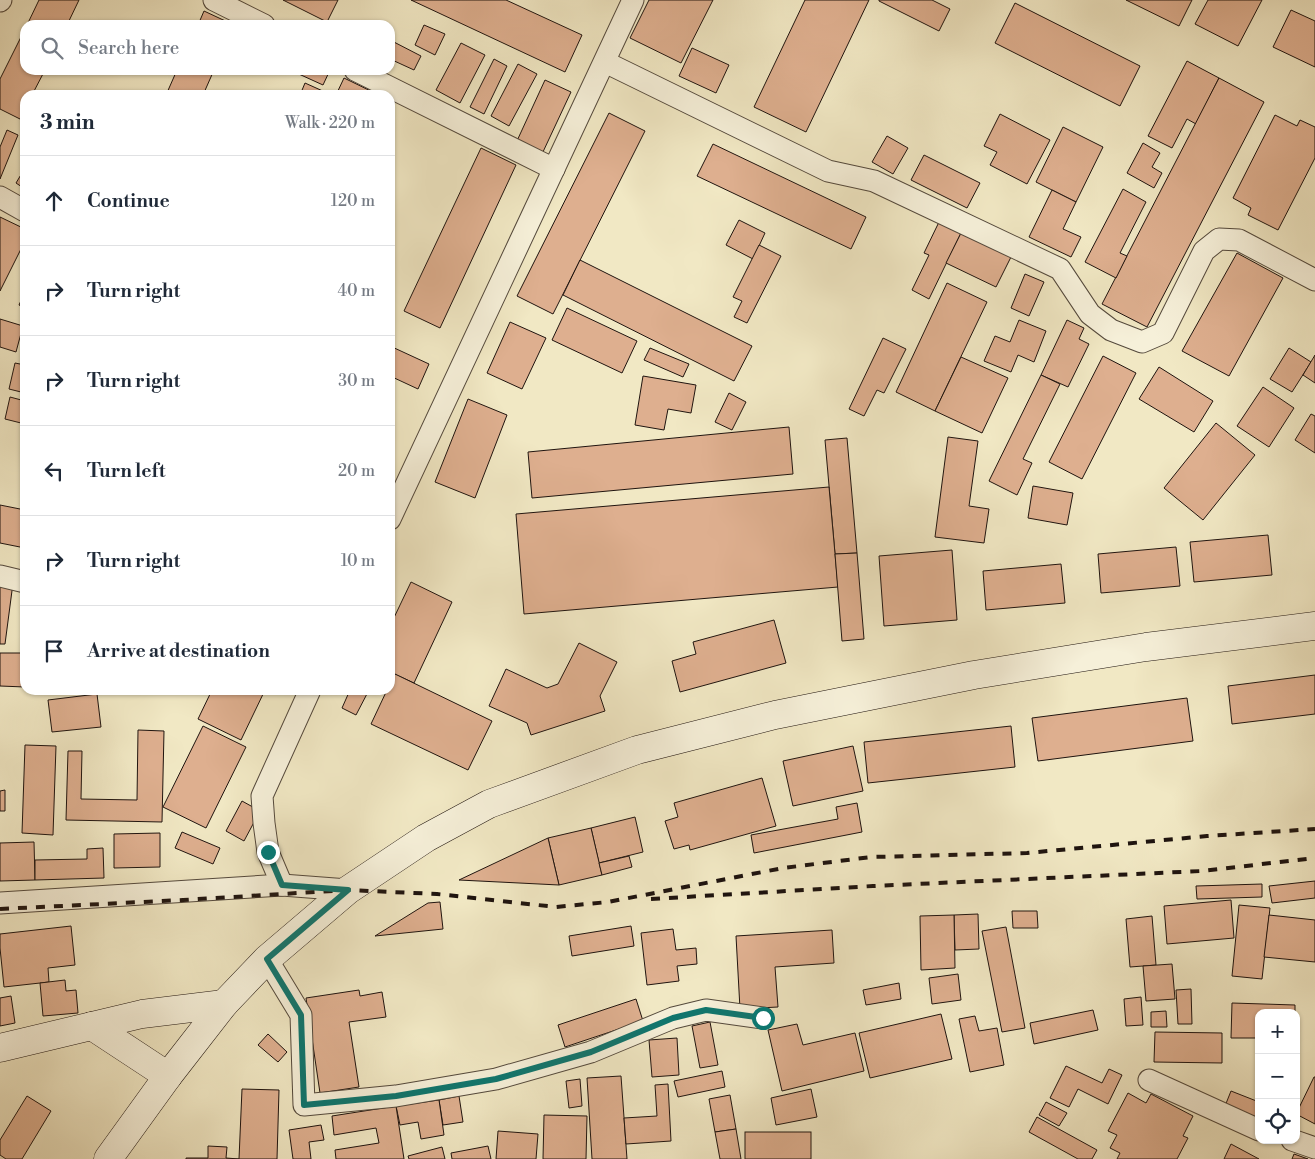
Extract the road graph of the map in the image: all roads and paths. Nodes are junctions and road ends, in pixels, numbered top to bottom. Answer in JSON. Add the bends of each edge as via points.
{"nodes":[{"id":1,"x":214,"y":0,"type":"edge"},
{"id":2,"x":633,"y":0,"type":"edge"},
{"id":3,"x":254,"y":20,"type":"edge"},
{"id":4,"x":604,"y":62,"type":"junction"},
{"id":5,"x":364,"y":75,"type":"edge"},
{"id":6,"x":394,"y":90,"type":"edge"},
{"id":7,"x":395,"y":90,"type":"edge"},
{"id":8,"x":554,"y":169,"type":"junction"},
{"id":9,"x":0,"y":197,"type":"edge"},
{"id":10,"x":20,"y":208,"type":"edge"},
{"id":11,"x":1315,"y":280,"type":"edge"},
{"id":12,"x":395,"y":508,"type":"edge"},
{"id":13,"x":0,"y":576,"type":"edge"},
{"id":14,"x":20,"y":581,"type":"edge"},
{"id":15,"x":1315,"y":626,"type":"edge"},
{"id":16,"x":308,"y":695,"type":"edge"},
{"id":17,"x":282,"y":885,"type":"junction"},
{"id":18,"x":348,"y":890,"type":"junction"},
{"id":19,"x":0,"y":903,"type":"edge"},
{"id":20,"x":267,"y":959,"type":"junction"},
{"id":21,"x":224,"y":1004,"type":"junction"},
{"id":22,"x":763,"y":1018,"type":"dead end"},
{"id":23,"x":92,"y":1026,"type":"junction"},
{"id":24,"x":0,"y":1048,"type":"edge"},
{"id":25,"x":168,"y":1076,"type":"junction"},
{"id":26,"x":1149,"y":1080,"type":"dead end"},
{"id":27,"x":1255,"y":1128,"type":"edge"},
{"id":28,"x":1300,"y":1143,"type":"edge"},
{"id":29,"x":1315,"y":1148,"type":"edge"},
{"id":30,"x":108,"y":1159,"type":"edge"}],
"edges":[{"from":1,"to":3,"type":"street"},
{"from":2,"to":4,"type":"street"},
{"from":4,"to":8,"type":"street"},
{"from":4,"to":11,"type":"street","via":[[828,170],[874,181],[1060,269],[1090,314],[1111,330],[1142,342],[1163,333],[1204,251],[1219,239],[1239,240]]},
{"from":5,"to":6,"type":"street"},
{"from":7,"to":8,"type":"street"},
{"from":8,"to":12,"type":"street"},
{"from":9,"to":10,"type":"street"},
{"from":13,"to":14,"type":"street"},
{"from":15,"to":18,"type":"main road","via":[[1146,647],[974,675],[775,715],[636,750],[489,804],[426,838]]},
{"from":16,"to":17,"type":"street","via":[[262,796],[268,852]]},
{"from":17,"to":18,"type":"street"},
{"from":17,"to":19,"type":"street"},
{"from":18,"to":20,"type":"main road"},
{"from":20,"to":21,"type":"main road"},
{"from":20,"to":22,"type":"street","via":[[301,1015],[304,1105],[396,1096],[496,1079],[591,1052],[673,1018],[706,1010]]},
{"from":21,"to":23,"type":"main road","via":[[142,1014]]},
{"from":21,"to":25,"type":"main road"},
{"from":23,"to":24,"type":"main road"},
{"from":23,"to":25,"type":"main road"},
{"from":25,"to":30,"type":"main road"},
{"from":26,"to":27,"type":"street"},
{"from":28,"to":29,"type":"street"}]}
